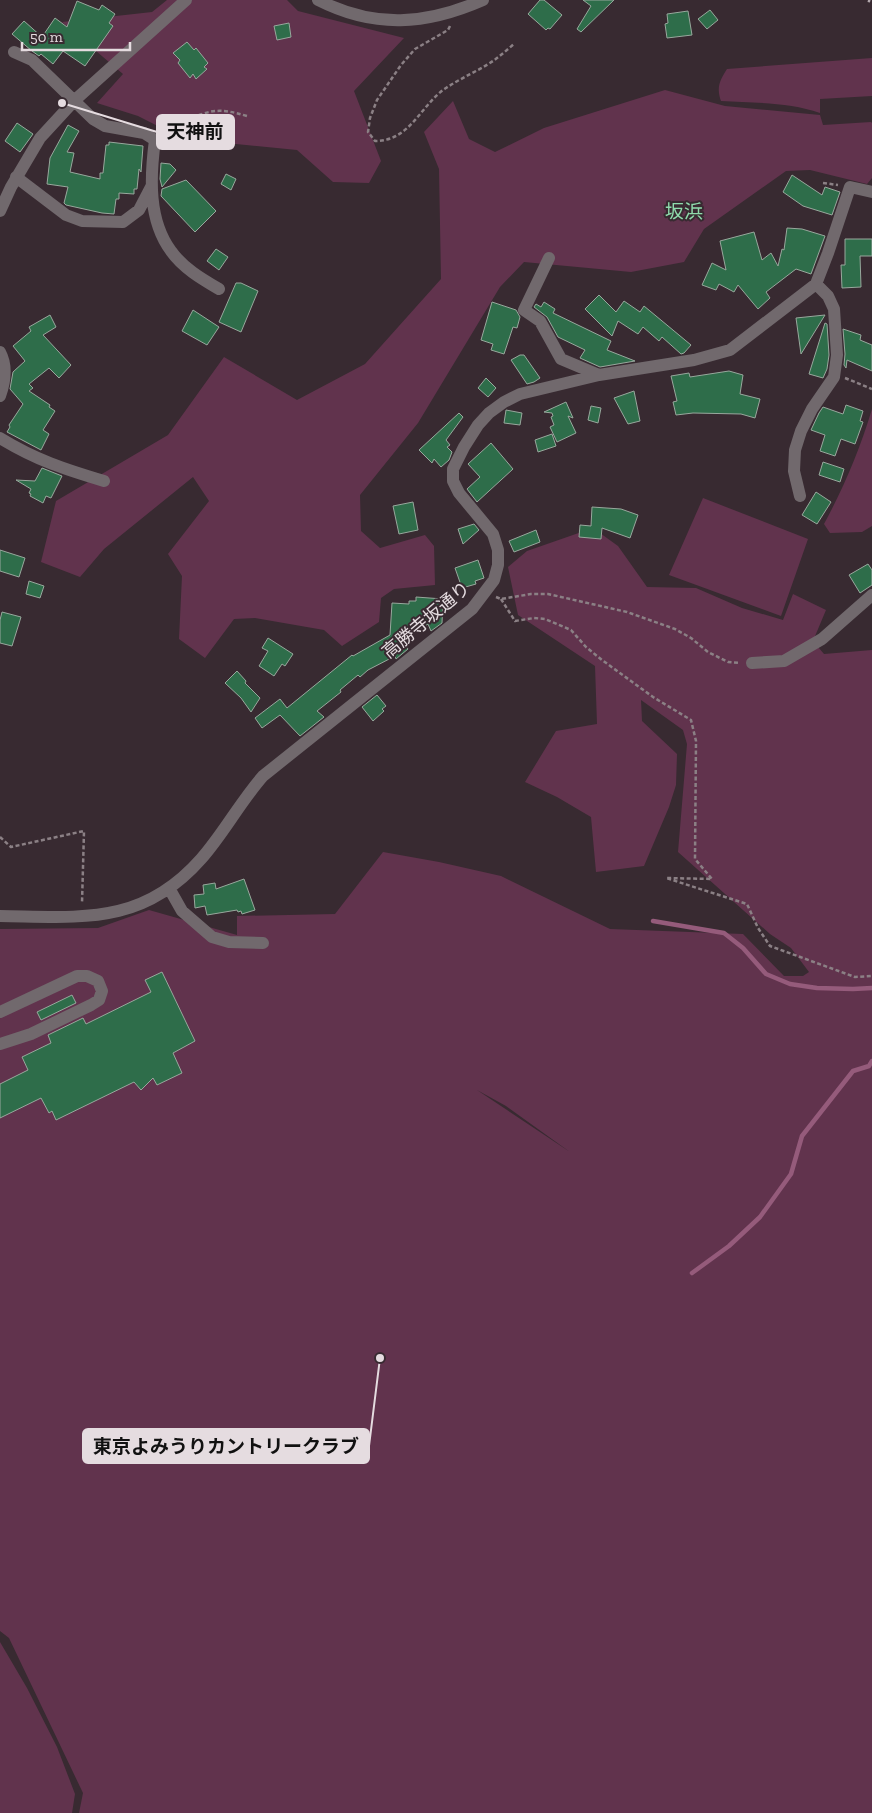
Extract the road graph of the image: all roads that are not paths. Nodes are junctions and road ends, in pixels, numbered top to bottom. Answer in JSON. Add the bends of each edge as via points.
{"nodes":[{"id":1,"x":186,"y":0,"type":"edge"},
{"id":2,"x":318,"y":0,"type":"edge"},
{"id":3,"x":483,"y":0,"type":"edge"},
{"id":4,"x":14,"y":52,"type":"dead end"},
{"id":5,"x":75,"y":100,"type":"junction"},
{"id":6,"x":16,"y":177,"type":"junction"},
{"id":7,"x":151,"y":187,"type":"junction"},
{"id":8,"x":872,"y":192,"type":"edge"},
{"id":9,"x":0,"y":211,"type":"edge"},
{"id":10,"x":549,"y":258,"type":"dead end"},
{"id":11,"x":816,"y":284,"type":"junction"},
{"id":12,"x":219,"y":289,"type":"dead end"},
{"id":13,"x":0,"y":352,"type":"edge"},
{"id":14,"x":599,"y":375,"type":"junction"},
{"id":15,"x":0,"y":396,"type":"edge"},
{"id":16,"x":0,"y":438,"type":"edge"},
{"id":17,"x":104,"y":481,"type":"dead end"},
{"id":18,"x":800,"y":496,"type":"dead end"},
{"id":19,"x":872,"y":595,"type":"edge"},
{"id":20,"x":752,"y":664,"type":"road end"},
{"id":21,"x":169,"y":888,"type":"junction"},
{"id":22,"x":0,"y":916,"type":"edge"},
{"id":23,"x":263,"y":944,"type":"dead end"},
{"id":24,"x":0,"y":1012,"type":"edge"},
{"id":25,"x":0,"y":1044,"type":"edge"}],
"edges":[{"from":1,"to":5,"type":"street"},
{"from":2,"to":3,"type":"street","via":[[369,18],[401,20],[430,18]]},
{"from":4,"to":5,"type":"street","via":[[32,60]]},
{"from":5,"to":6,"type":"street","via":[[40,138]]},
{"from":5,"to":7,"type":"street","via":[[93,119],[105,126],[144,133],[155,140]]},
{"from":6,"to":7,"type":"street","via":[[66,215],[82,221],[123,222],[139,210]]},
{"from":6,"to":9,"type":"street"},
{"from":7,"to":12,"type":"street","via":[[161,233],[172,252],[199,278]]},
{"from":8,"to":11,"type":"street","via":[[850,188]]},
{"from":10,"to":14,"type":"street","via":[[524,310],[540,321],[561,358]]},
{"from":11,"to":14,"type":"street","name":"高勝寺坂通り","via":[[730,350],[694,360]]},
{"from":11,"to":18,"type":"street","via":[[828,296],[834,309],[835,374],[812,409],[795,450],[794,471]]},
{"from":13,"to":15,"type":"street","via":[[4,358],[5,375]]},
{"from":14,"to":21,"type":"street","name":"高勝寺坂通り","via":[[520,394],[489,413],[478,425],[453,469],[453,482],[493,534],[498,550],[494,580],[472,609],[263,776],[201,858]]},
{"from":16,"to":17,"type":"street","via":[[56,467]]},
{"from":19,"to":20,"type":"street","via":[[822,640],[784,661]]},
{"from":21,"to":22,"type":"street","name":"高勝寺坂通り","via":[[146,902],[102,915]]},
{"from":21,"to":23,"type":"street","via":[[182,911],[212,937],[229,942]]},
{"from":24,"to":25,"type":"street","via":[[77,976],[98,981],[102,992],[99,1000],[91,1005],[31,1034]]}]}
